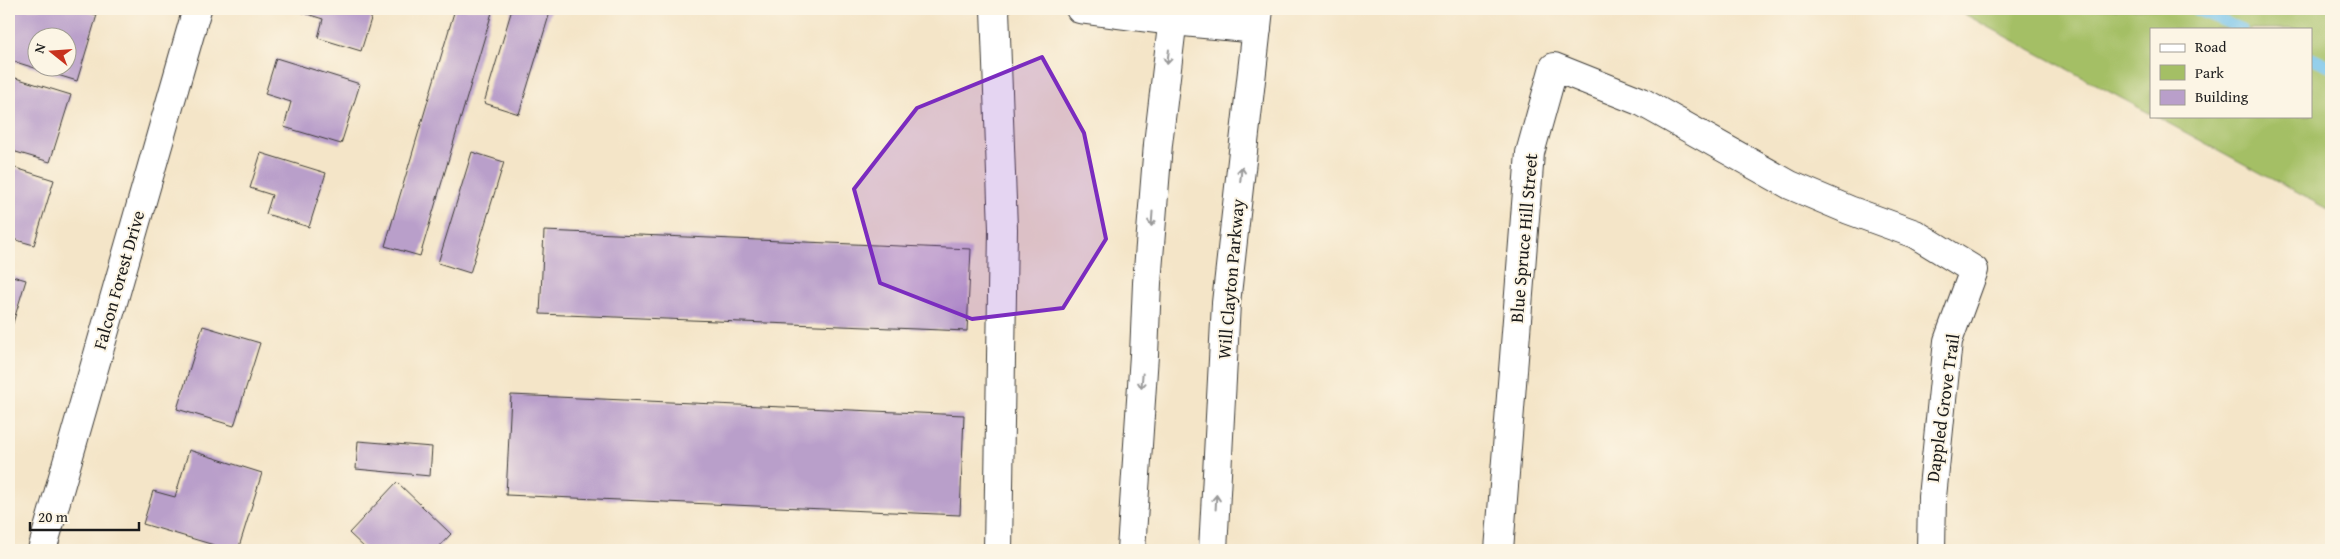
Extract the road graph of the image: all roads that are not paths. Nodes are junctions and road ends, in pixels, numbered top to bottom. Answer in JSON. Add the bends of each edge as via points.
{"nodes":[{"id":1,"x":197,"y":9,"type":"edge"},
{"id":2,"x":995,"y":9,"type":"edge"},
{"id":3,"x":1080,"y":9,"type":"edge"},
{"id":4,"x":1173,"y":15,"type":"edge"},
{"id":5,"x":1258,"y":19,"type":"edge"},
{"id":6,"x":1974,"y":270,"type":"joint"},
{"id":7,"x":42,"y":550,"type":"edge"},
{"id":8,"x":998,"y":550,"type":"edge"},
{"id":9,"x":1131,"y":550,"type":"edge"},
{"id":10,"x":1213,"y":550,"type":"edge"},
{"id":11,"x":1498,"y":550,"type":"edge"},
{"id":12,"x":1931,"y":550,"type":"edge"}],
"edges":[{"from":1,"to":7,"type":"street","name":"Falcon Forest Drive"},
{"from":2,"to":8,"type":"street","via":[[1003,228]]},
{"from":3,"to":4,"type":"street"},
{"from":4,"to":5,"type":"street"},
{"from":4,"to":9,"type":"street","one_way":true,"via":[[1151,224]]},
{"from":10,"to":5,"type":"street","name":"Will Clayton Parkway","one_way":true,"via":[[1226,303]]},
{"from":6,"to":11,"type":"street","name":"Blue Spruce Hill Street","via":[[1915,234],[1848,210],[1790,184],[1642,102],[1554,66],[1530,154]]},
{"from":6,"to":12,"type":"street","name":"Dappled Grove Trail","via":[[1948,341],[1932,497]]}]}
